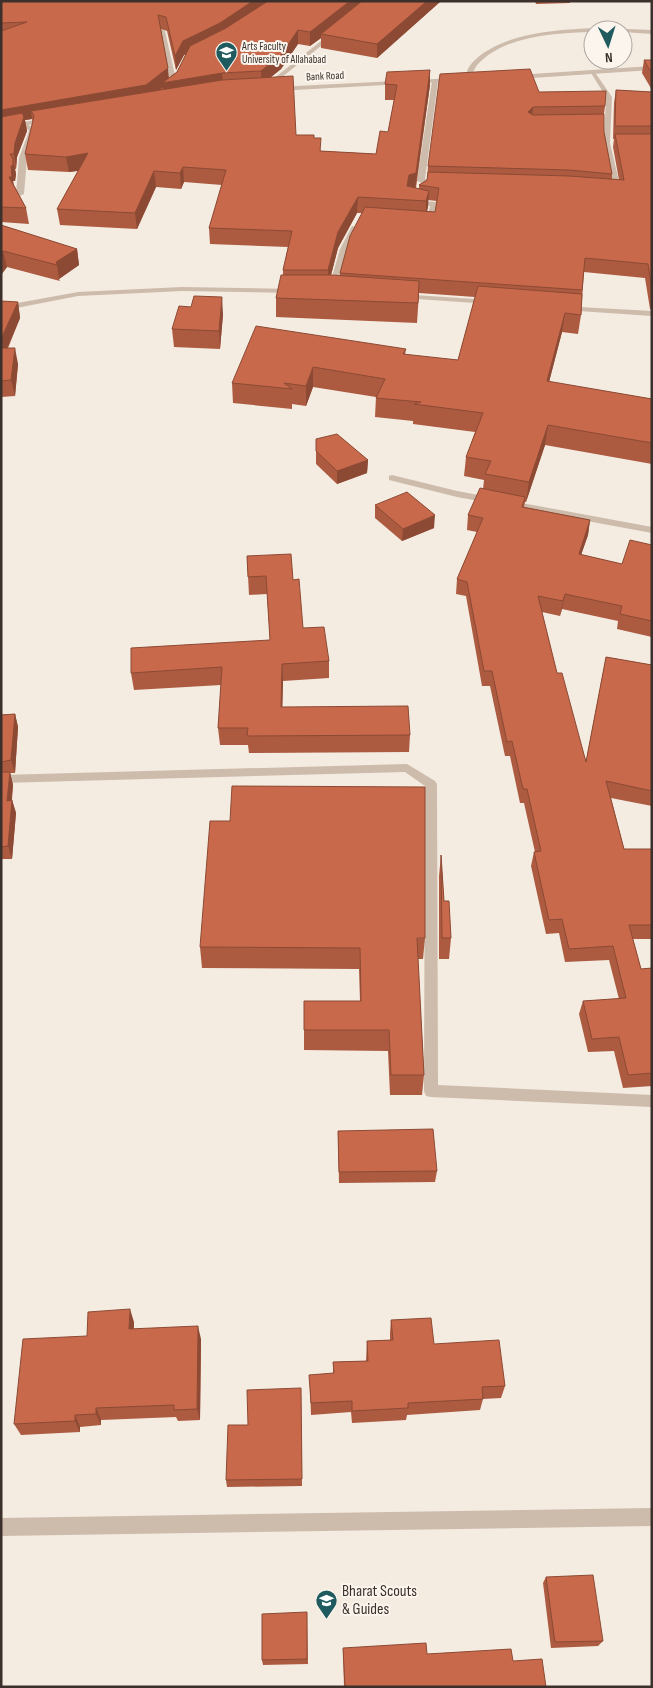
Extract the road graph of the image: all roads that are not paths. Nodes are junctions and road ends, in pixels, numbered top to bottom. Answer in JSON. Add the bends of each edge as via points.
{"nodes":[{"id":1,"x":339,"y":29,"type":"edge"},
{"id":2,"x":583,"y":31,"type":"edge"},
{"id":3,"x":633,"y":31,"type":"edge"},
{"id":4,"x":162,"y":32,"type":"edge"},
{"id":5,"x":652,"y":32,"type":"edge"},
{"id":6,"x":652,"y":68,"type":"edge"},
{"id":7,"x":594,"y":73,"type":"junction"},
{"id":8,"x":178,"y":75,"type":"edge"},
{"id":9,"x":506,"y":78,"type":"edge"},
{"id":10,"x":477,"y":79,"type":"edge"},
{"id":11,"x":468,"y":80,"type":"junction"},
{"id":12,"x":436,"y":81,"type":"junction"},
{"id":13,"x":174,"y":84,"type":"junction"},
{"id":14,"x":263,"y":89,"type":"junction"},
{"id":15,"x":166,"y":90,"type":"edge"},
{"id":16,"x":255,"y":90,"type":"edge"},
{"id":17,"x":609,"y":97,"type":"junction"},
{"id":18,"x":618,"y":98,"type":"edge"},
{"id":19,"x":55,"y":119,"type":"edge"},
{"id":20,"x":597,"y":122,"type":"edge"},
{"id":21,"x":607,"y":122,"type":"junction"},
{"id":22,"x":26,"y":124,"type":"junction"},
{"id":23,"x":1,"y":128,"type":"edge"},
{"id":24,"x":607,"y":143,"type":"junction"},
{"id":25,"x":616,"y":143,"type":"edge"},
{"id":26,"x":420,"y":181,"type":"junction"},
{"id":27,"x":450,"y":182,"type":"edge"},
{"id":28,"x":601,"y":189,"type":"edge"},
{"id":29,"x":20,"y":194,"type":"edge"},
{"id":30,"x":413,"y":220,"type":"edge"},
{"id":31,"x":358,"y":224,"type":"edge"},
{"id":32,"x":302,"y":291,"type":"edge"},
{"id":33,"x":322,"y":291,"type":"edge"},
{"id":34,"x":332,"y":291,"type":"junction"},
{"id":35,"x":342,"y":292,"type":"edge"},
{"id":36,"x":391,"y":296,"type":"edge"},
{"id":37,"x":498,"y":303,"type":"edge"},
{"id":38,"x":557,"y":307,"type":"edge"},
{"id":39,"x":1,"y":309,"type":"edge"},
{"id":40,"x":652,"y":314,"type":"edge"},
{"id":41,"x":392,"y":478,"type":"dead end"},
{"id":42,"x":652,"y":530,"type":"edge"},
{"id":43,"x":1,"y":779,"type":"edge"},
{"id":44,"x":652,"y":1101,"type":"edge"},
{"id":45,"x":652,"y":1517,"type":"edge"},
{"id":46,"x":1,"y":1527,"type":"edge"}],
"edges":[{"from":1,"to":14,"type":"street"},
{"from":2,"to":11,"type":"street","via":[[554,31],[523,38],[494,50],[469,71]]},
{"from":3,"to":5,"type":"street"},
{"from":4,"to":13,"type":"street"},
{"from":6,"to":7,"type":"street"},
{"from":7,"to":9,"type":"street"},
{"from":7,"to":17,"type":"street"},
{"from":8,"to":13,"type":"street"},
{"from":10,"to":11,"type":"street","name":"Bank Road"},
{"from":11,"to":12,"type":"street","name":"Bank Road"},
{"from":12,"to":14,"type":"street","name":"Bank Road"},
{"from":12,"to":26,"type":"street"},
{"from":13,"to":15,"type":"street"},
{"from":14,"to":16,"type":"street","name":"Bank Road"},
{"from":17,"to":18,"type":"street"},
{"from":17,"to":21,"type":"street"},
{"from":19,"to":22,"type":"street"},
{"from":20,"to":21,"type":"street"},
{"from":21,"to":24,"type":"street"},
{"from":22,"to":23,"type":"street"},
{"from":22,"to":29,"type":"street","via":[[32,131],[23,158]]},
{"from":24,"to":25,"type":"street"},
{"from":24,"to":28,"type":"street","via":[[617,190]]},
{"from":26,"to":27,"type":"street"},
{"from":26,"to":30,"type":"street","via":[[412,202],[434,204],[430,222]]},
{"from":31,"to":34,"type":"street","via":[[344,249]]},
{"from":32,"to":39,"type":"street","via":[[182,289],[78,294]]},
{"from":33,"to":34,"type":"street"},
{"from":34,"to":35,"type":"street"},
{"from":36,"to":37,"type":"street"},
{"from":38,"to":40,"type":"street"},
{"from":41,"to":42,"type":"street","via":[[457,494]]},
{"from":43,"to":44,"type":"street","via":[[407,768],[431,784],[431,1091]]},
{"from":45,"to":46,"type":"street"}]}
